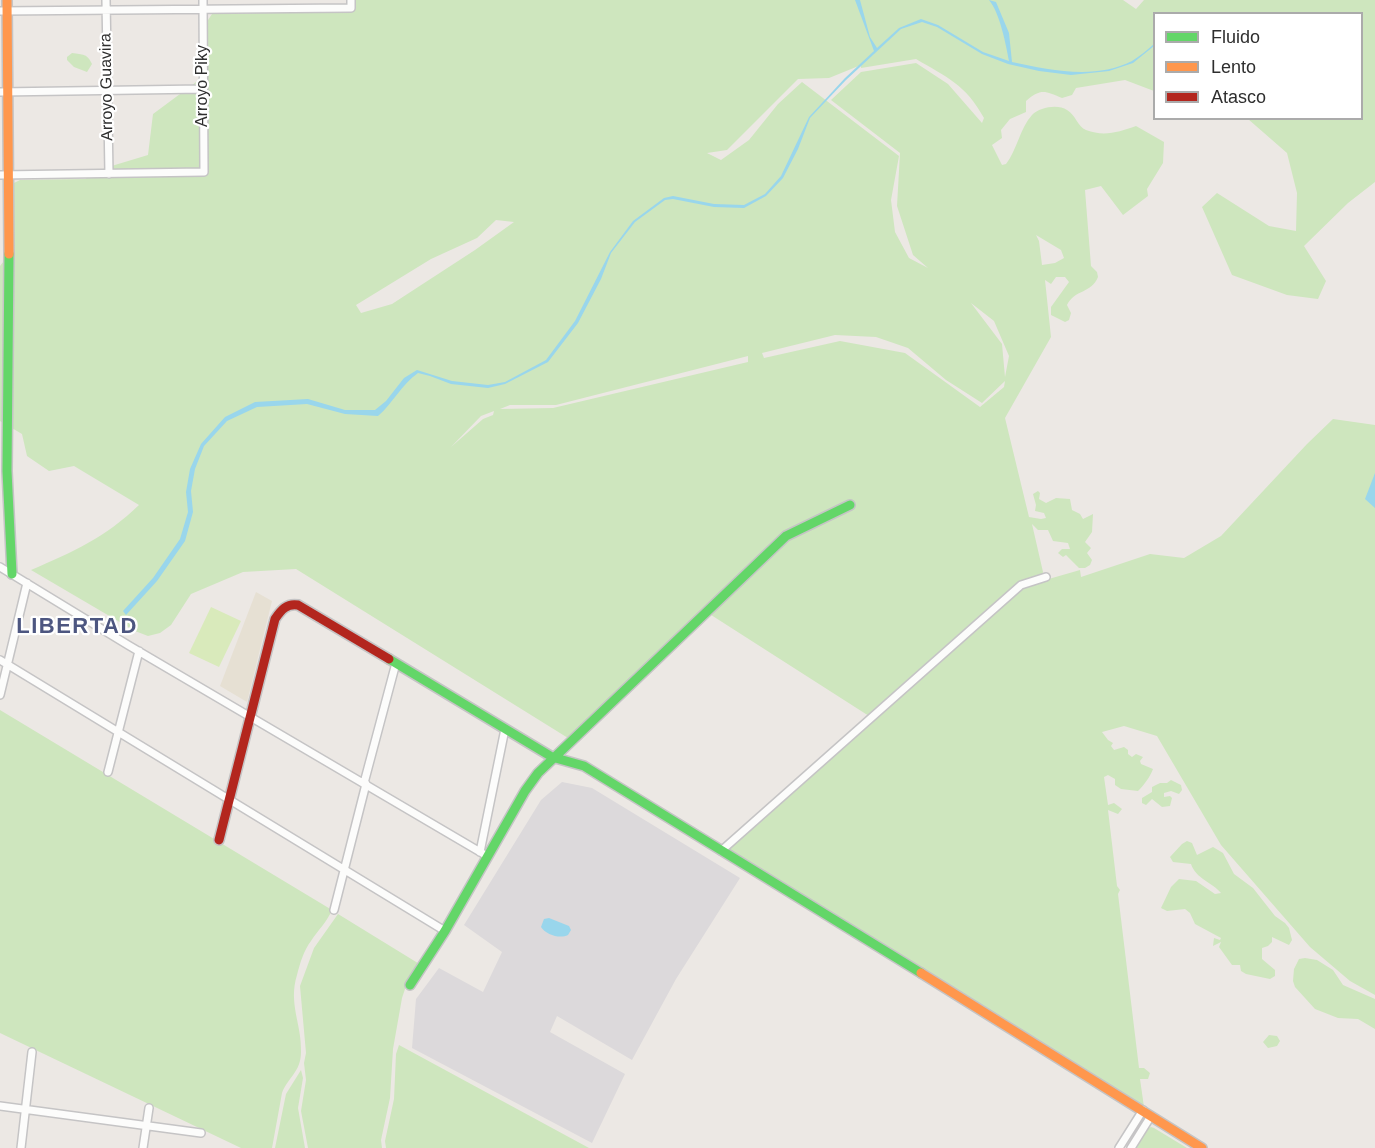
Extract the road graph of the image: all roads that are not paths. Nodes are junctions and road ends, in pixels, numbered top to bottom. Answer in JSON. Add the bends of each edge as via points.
{"nodes":[{"id":1,"x":7,"y":0,"type":"edge"},
{"id":2,"x":106,"y":0,"type":"edge"},
{"id":3,"x":203,"y":0,"type":"edge"},
{"id":4,"x":351,"y":4,"type":"edge"},
{"id":5,"x":203,"y":9,"type":"junction"},
{"id":6,"x":106,"y":10,"type":"junction"},
{"id":7,"x":3,"y":11,"type":"edge"},
{"id":8,"x":203,"y":89,"type":"junction"},
{"id":9,"x":107,"y":90,"type":"junction"},
{"id":10,"x":4,"y":92,"type":"edge"},
{"id":11,"x":109,"y":174,"type":"junction"},
{"id":12,"x":5,"y":175,"type":"edge"},
{"id":13,"x":4,"y":257,"type":"edge"},
{"id":14,"x":850,"y":505,"type":"dead end"},
{"id":15,"x":0,"y":567,"type":"edge"},
{"id":16,"x":12,"y":574,"type":"junction"},
{"id":17,"x":1046,"y":577,"type":"dead end"},
{"id":18,"x":27,"y":584,"type":"junction"},
{"id":19,"x":139,"y":651,"type":"junction"},
{"id":20,"x":0,"y":660,"type":"edge"},
{"id":21,"x":396,"y":663,"type":"junction"},
{"id":22,"x":7,"y":664,"type":"junction"},
{"id":23,"x":0,"y":695,"type":"edge"},
{"id":24,"x":250,"y":717,"type":"junction"},
{"id":25,"x":505,"y":729,"type":"junction"},
{"id":26,"x":118,"y":732,"type":"junction"},
{"id":27,"x":552,"y":757,"type":"junction"},
{"id":28,"x":108,"y":772,"type":"dead end"},
{"id":29,"x":365,"y":784,"type":"junction"},
{"id":30,"x":229,"y":800,"type":"junction"},
{"id":31,"x":219,"y":840,"type":"dead end"},
{"id":32,"x":721,"y":851,"type":"junction"},
{"id":33,"x":483,"y":854,"type":"junction"},
{"id":34,"x":344,"y":870,"type":"junction"},
{"id":35,"x":334,"y":910,"type":"dead end"},
{"id":36,"x":445,"y":931,"type":"junction"},
{"id":37,"x":410,"y":985,"type":"dead end"},
{"id":38,"x":33,"y":1052,"type":"dead end"},
{"id":39,"x":0,"y":1106,"type":"edge"},
{"id":40,"x":148,"y":1108,"type":"dead end"},
{"id":41,"x":26,"y":1109,"type":"junction"},
{"id":42,"x":1147,"y":1113,"type":"junction"},
{"id":43,"x":146,"y":1126,"type":"junction"},
{"id":44,"x":201,"y":1133,"type":"dead end"},
{"id":45,"x":21,"y":1148,"type":"edge"},
{"id":46,"x":143,"y":1148,"type":"edge"},
{"id":47,"x":1119,"y":1148,"type":"edge"},
{"id":48,"x":1131,"y":1148,"type":"edge"},
{"id":49,"x":1202,"y":1148,"type":"edge"}],
"edges":[{"from":1,"to":7,"type":"street"},
{"from":2,"to":6,"type":"street","name":"Arroyo Guavira"},
{"from":3,"to":5,"type":"street","name":"Arroyo Piky"},
{"from":4,"to":5,"type":"street"},
{"from":5,"to":6,"type":"street"},
{"from":5,"to":8,"type":"street","name":"Arroyo Piky"},
{"from":6,"to":7,"type":"street"},
{"from":6,"to":9,"type":"street","name":"Arroyo Guavira"},
{"from":7,"to":10,"type":"street"},
{"from":8,"to":9,"type":"street"},
{"from":8,"to":11,"type":"street","name":"Arroyo Piky","via":[[204,172]]},
{"from":9,"to":10,"type":"street"},
{"from":9,"to":11,"type":"street","name":"Arroyo Guavira"},
{"from":10,"to":12,"type":"street"},
{"from":11,"to":12,"type":"street"},
{"from":12,"to":13,"type":"street"},
{"from":13,"to":16,"type":"street"},
{"from":14,"to":27,"type":"street","via":[[786,536]]},
{"from":15,"to":16,"type":"street"},
{"from":16,"to":18,"type":"street"},
{"from":17,"to":32,"type":"street","via":[[1021,585]]},
{"from":18,"to":19,"type":"street"},
{"from":18,"to":22,"type":"street"},
{"from":19,"to":24,"type":"street"},
{"from":19,"to":26,"type":"street"},
{"from":20,"to":22,"type":"street"},
{"from":21,"to":24,"type":"street","via":[[293,604],[275,619]]},
{"from":21,"to":25,"type":"street"},
{"from":21,"to":29,"type":"street"},
{"from":22,"to":23,"type":"street"},
{"from":22,"to":26,"type":"street"},
{"from":24,"to":29,"type":"street"},
{"from":24,"to":30,"type":"street"},
{"from":25,"to":27,"type":"street"},
{"from":25,"to":33,"type":"street"},
{"from":26,"to":28,"type":"street"},
{"from":26,"to":30,"type":"street"},
{"from":27,"to":32,"type":"street","via":[[584,766]]},
{"from":27,"to":33,"type":"street"},
{"from":29,"to":33,"type":"street"},
{"from":29,"to":34,"type":"street"},
{"from":30,"to":31,"type":"street"},
{"from":30,"to":34,"type":"street"},
{"from":32,"to":42,"type":"street"},
{"from":33,"to":36,"type":"street"},
{"from":34,"to":35,"type":"street"},
{"from":34,"to":36,"type":"street"},
{"from":36,"to":37,"type":"street"},
{"from":38,"to":41,"type":"street"},
{"from":39,"to":41,"type":"street"},
{"from":40,"to":43,"type":"street"},
{"from":41,"to":43,"type":"street"},
{"from":41,"to":45,"type":"street"},
{"from":42,"to":47,"type":"street"},
{"from":42,"to":48,"type":"street"},
{"from":42,"to":49,"type":"street"},
{"from":43,"to":44,"type":"street"},
{"from":43,"to":46,"type":"street"}]}
